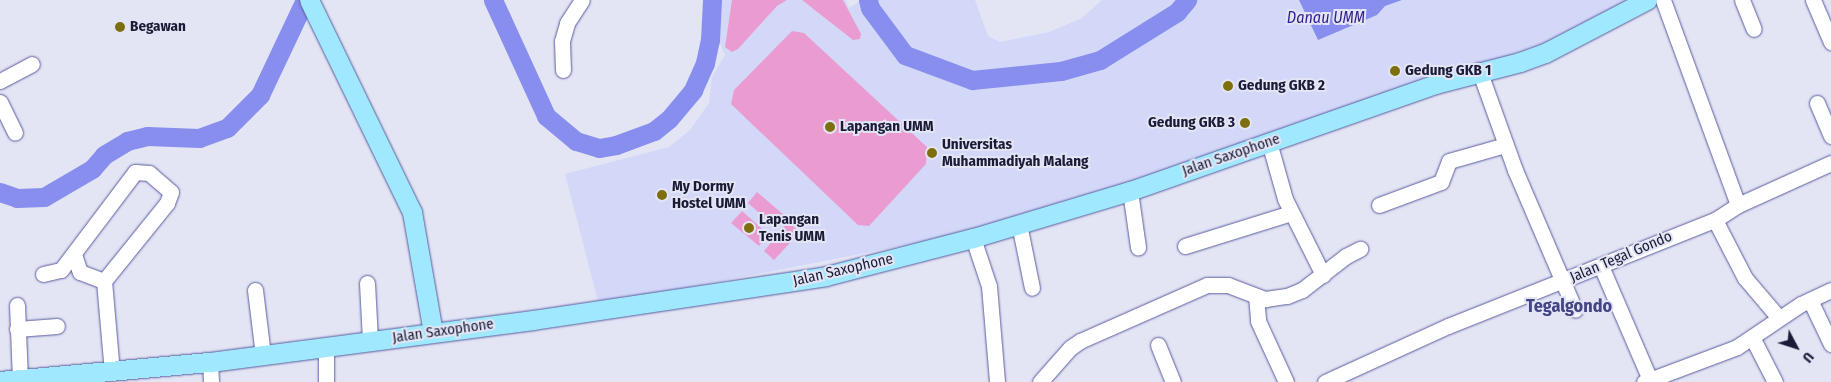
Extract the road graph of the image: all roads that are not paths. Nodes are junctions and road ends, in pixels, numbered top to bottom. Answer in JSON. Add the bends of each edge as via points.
{"nodes":[{"id":1,"x":309,"y":0,"type":"edge"},
{"id":2,"x":582,"y":0,"type":"edge"},
{"id":3,"x":1648,"y":0,"type":"edge"},
{"id":4,"x":1663,"y":0,"type":"edge"},
{"id":5,"x":1742,"y":0,"type":"edge"},
{"id":6,"x":1813,"y":0,"type":"edge"},
{"id":7,"x":1754,"y":29,"type":"dead end"},
{"id":8,"x":1831,"y":42,"type":"edge"},
{"id":9,"x":32,"y":64,"type":"dead end"},
{"id":10,"x":563,"y":70,"type":"dead end"},
{"id":11,"x":1479,"y":70,"type":"junction"},
{"id":12,"x":0,"y":81,"type":"edge"},
{"id":13,"x":0,"y":102,"type":"edge"},
{"id":14,"x":1816,"y":103,"type":"dead end"},
{"id":15,"x":15,"y":133,"type":"dead end"},
{"id":16,"x":1831,"y":136,"type":"edge"},
{"id":17,"x":1269,"y":142,"type":"junction"},
{"id":18,"x":1505,"y":145,"type":"junction"},
{"id":19,"x":1831,"y":163,"type":"edge"},
{"id":20,"x":1130,"y":191,"type":"junction"},
{"id":21,"x":1379,"y":205,"type":"dead end"},
{"id":22,"x":1738,"y":205,"type":"junction"},
{"id":23,"x":1291,"y":213,"type":"junction"},
{"id":24,"x":1716,"y":220,"type":"junction"},
{"id":25,"x":1019,"y":224,"type":"junction"},
{"id":26,"x":973,"y":238,"type":"junction"},
{"id":27,"x":1185,"y":246,"type":"dead end"},
{"id":28,"x":1138,"y":247,"type":"dead end"},
{"id":29,"x":1360,"y":249,"type":"dead end"},
{"id":30,"x":74,"y":254,"type":"junction"},
{"id":31,"x":1601,"y":266,"type":"junction"},
{"id":32,"x":60,"y":270,"type":"junction"},
{"id":33,"x":80,"y":272,"type":"junction"},
{"id":34,"x":43,"y":274,"type":"dead end"},
{"id":35,"x":1323,"y":275,"type":"junction"},
{"id":36,"x":104,"y":281,"type":"junction"},
{"id":37,"x":1563,"y":282,"type":"junction"},
{"id":38,"x":367,"y":283,"type":"dead end"},
{"id":39,"x":1032,"y":288,"type":"dead end"},
{"id":40,"x":255,"y":290,"type":"dead end"},
{"id":41,"x":1831,"y":290,"type":"edge"},
{"id":42,"x":1256,"y":296,"type":"junction"},
{"id":43,"x":1810,"y":300,"type":"junction"},
{"id":44,"x":17,"y":305,"type":"dead end"},
{"id":45,"x":1575,"y":310,"type":"dead end"},
{"id":46,"x":1778,"y":318,"type":"junction"},
{"id":47,"x":57,"y":326,"type":"dead end"},
{"id":48,"x":18,"y":329,"type":"junction"},
{"id":49,"x":433,"y":332,"type":"junction"},
{"id":50,"x":1753,"y":339,"type":"junction"},
{"id":51,"x":370,"y":341,"type":"junction"},
{"id":52,"x":1831,"y":344,"type":"edge"},
{"id":53,"x":1158,"y":346,"type":"dead end"},
{"id":54,"x":326,"y":347,"type":"junction"},
{"id":55,"x":263,"y":355,"type":"junction"},
{"id":56,"x":210,"y":362,"type":"junction"},
{"id":57,"x":112,"y":372,"type":"junction"},
{"id":58,"x":1345,"y":378,"type":"edge"},
{"id":59,"x":20,"y":379,"type":"junction"},
{"id":60,"x":0,"y":381,"type":"edge"},
{"id":61,"x":1647,"y":381,"type":"edge"},
{"id":62,"x":211,"y":382,"type":"edge"},
{"id":63,"x":326,"y":382,"type":"edge"},
{"id":64,"x":997,"y":382,"type":"edge"},
{"id":65,"x":1040,"y":382,"type":"edge"},
{"id":66,"x":1172,"y":382,"type":"edge"},
{"id":67,"x":1286,"y":382,"type":"edge"},
{"id":68,"x":1325,"y":382,"type":"edge"},
{"id":69,"x":1776,"y":382,"type":"edge"}],
"edges":[{"from":1,"to":49,"type":"main road","via":[[414,221]]},
{"from":2,"to":10,"type":"street","via":[[562,41]]},
{"from":3,"to":11,"type":"main road","name":"Jalan Saxophone","via":[[1545,53]]},
{"from":4,"to":22,"type":"street"},
{"from":5,"to":7,"type":"street"},
{"from":6,"to":8,"type":"street"},
{"from":9,"to":12,"type":"street"},
{"from":11,"to":17,"type":"main road","name":"Jalan Saxophone"},
{"from":11,"to":18,"type":"street"},
{"from":13,"to":15,"type":"street"},
{"from":14,"to":16,"type":"street"},
{"from":17,"to":20,"type":"main road","name":"Jalan Saxophone"},
{"from":17,"to":23,"type":"street"},
{"from":18,"to":21,"type":"street","via":[[1449,161],[1441,182]]},
{"from":18,"to":37,"type":"street"},
{"from":19,"to":22,"type":"street","name":"Jalan Tegal Gondo"},
{"from":20,"to":25,"type":"main road","name":"Jalan Saxophone"},
{"from":20,"to":28,"type":"street"},
{"from":22,"to":24,"type":"street","name":"Jalan Tegal Gondo"},
{"from":23,"to":27,"type":"street"},
{"from":23,"to":35,"type":"street"},
{"from":24,"to":31,"type":"street","name":"Jalan Tegal Gondo"},
{"from":24,"to":46,"type":"street","via":[[1750,286]]},
{"from":25,"to":26,"type":"main road","name":"Jalan Saxophone"},
{"from":25,"to":39,"type":"street"},
{"from":26,"to":49,"type":"main road","name":"Jalan Saxophone","via":[[792,282]]},
{"from":26,"to":64,"type":"street","via":[[989,286]]},
{"from":29,"to":35,"type":"street"},
{"from":30,"to":32,"type":"street"},
{"from":30,"to":33,"type":"street"},
{"from":30,"to":36,"type":"street","via":[[134,172],[149,173],[168,189],[172,196]]},
{"from":31,"to":37,"type":"street","name":"Jalan Tegal Gondo"},
{"from":31,"to":61,"type":"street"},
{"from":32,"to":33,"type":"street"},
{"from":32,"to":34,"type":"street"},
{"from":33,"to":36,"type":"street"},
{"from":35,"to":42,"type":"street","via":[[1287,296],[1265,299]]},
{"from":36,"to":57,"type":"street"},
{"from":37,"to":45,"type":"street"},
{"from":37,"to":58,"type":"street","name":"Jalan Tegal Gondo","via":[[1448,326]]},
{"from":38,"to":51,"type":"street"},
{"from":40,"to":55,"type":"street"},
{"from":41,"to":43,"type":"street"},
{"from":42,"to":65,"type":"street","via":[[1228,285],[1207,285],[1080,341]]},
{"from":42,"to":67,"type":"street","via":[[1258,321]]},
{"from":43,"to":46,"type":"street"},
{"from":43,"to":52,"type":"street"},
{"from":44,"to":48,"type":"street"},
{"from":46,"to":50,"type":"street"},
{"from":47,"to":48,"type":"street"},
{"from":48,"to":59,"type":"street"},
{"from":49,"to":51,"type":"main road","name":"Jalan Saxophone"},
{"from":50,"to":61,"type":"street","via":[[1717,356]]},
{"from":50,"to":69,"type":"street"},
{"from":51,"to":54,"type":"main road","name":"Jalan Saxophone"},
{"from":53,"to":66,"type":"street"},
{"from":54,"to":55,"type":"main road","name":"Jalan Saxophone"},
{"from":54,"to":63,"type":"street"},
{"from":55,"to":56,"type":"main road","name":"Jalan Saxophone"},
{"from":56,"to":57,"type":"main road","name":"Jalan Saxophone"},
{"from":56,"to":62,"type":"street"},
{"from":57,"to":59,"type":"main road","name":"Jalan Saxophone"},
{"from":58,"to":68,"type":"street","name":"Jalan Tegal Gondo"},
{"from":59,"to":60,"type":"main road","name":"Jalan Saxophone"}]}
